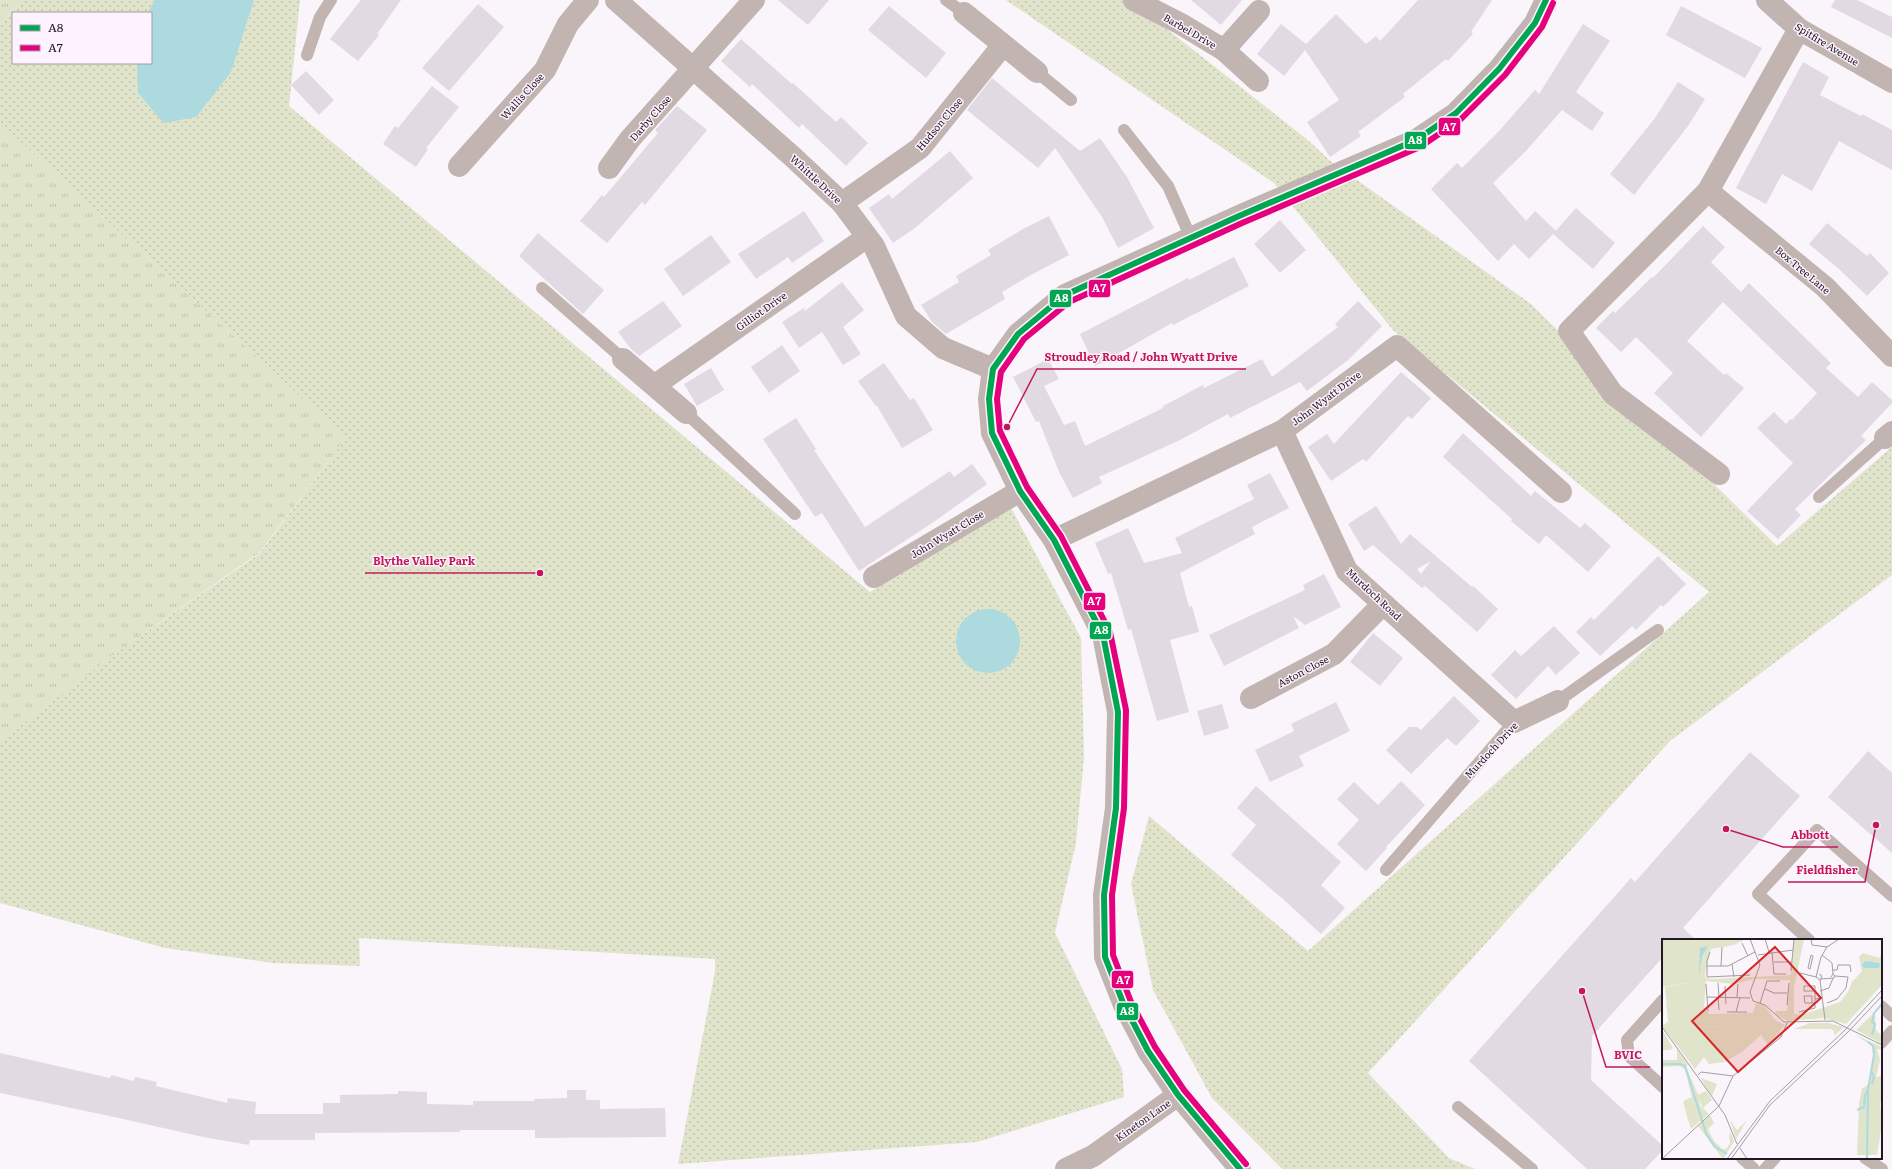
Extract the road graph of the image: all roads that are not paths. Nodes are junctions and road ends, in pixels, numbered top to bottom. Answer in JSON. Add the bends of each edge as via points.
{"nodes":[{"id":1,"x":331,"y":0,"type":"edge"},
{"id":2,"x":588,"y":0,"type":"edge"},
{"id":3,"x":616,"y":0,"type":"edge"},
{"id":4,"x":754,"y":0,"type":"edge"},
{"id":5,"x":946,"y":0,"type":"edge"},
{"id":6,"x":1134,"y":0,"type":"edge"},
{"id":7,"x":1546,"y":0,"type":"edge"},
{"id":8,"x":1767,"y":0,"type":"edge"},
{"id":9,"x":1259,"y":11,"type":"dead end"},
{"id":10,"x":964,"y":13,"type":"joint"},
{"id":11,"x":1798,"y":30,"type":"junction"},
{"id":12,"x":1003,"y":45,"type":"junction"},
{"id":13,"x":1224,"y":50,"type":"junction"},
{"id":14,"x":307,"y":55,"type":"dead end"},
{"id":15,"x":692,"y":70,"type":"junction"},
{"id":16,"x":1036,"y":72,"type":"joint"},
{"id":17,"x":1258,"y":81,"type":"dead end"},
{"id":18,"x":1892,"y":82,"type":"edge"},
{"id":19,"x":1071,"y":100,"type":"dead end"},
{"id":20,"x":1124,"y":130,"type":"dead end"},
{"id":21,"x":459,"y":166,"type":"dead end"},
{"id":22,"x":609,"y":168,"type":"dead end"},
{"id":23,"x":1708,"y":191,"type":"junction"},
{"id":24,"x":842,"y":203,"type":"junction"},
{"id":25,"x":867,"y":237,"type":"junction"},
{"id":26,"x":1191,"y":238,"type":"junction"},
{"id":27,"x":542,"y":288,"type":"dead end"},
{"id":28,"x":1892,"y":356,"type":"edge"},
{"id":29,"x":623,"y":359,"type":"joint"},
{"id":30,"x":993,"y":369,"type":"junction"},
{"id":31,"x":655,"y":385,"type":"junction"},
{"id":32,"x":686,"y":413,"type":"joint"},
{"id":33,"x":1282,"y":431,"type":"junction"},
{"id":34,"x":1888,"y":435,"type":"edge"},
{"id":35,"x":1719,"y":474,"type":"dead end"},
{"id":36,"x":1020,"y":491,"type":"junction"},
{"id":37,"x":1561,"y":492,"type":"dead end"},
{"id":38,"x":1819,"y":497,"type":"dead end"},
{"id":39,"x":796,"y":514,"type":"dead end"},
{"id":40,"x":1054,"y":540,"type":"junction"},
{"id":41,"x":874,"y":578,"type":"dead end"},
{"id":42,"x":1383,"y":604,"type":"junction"},
{"id":43,"x":1658,"y":630,"type":"dead end"},
{"id":44,"x":1251,"y":698,"type":"dead end"},
{"id":45,"x":1558,"y":701,"type":"joint"},
{"id":46,"x":1514,"y":722,"type":"junction"},
{"id":47,"x":1386,"y":870,"type":"dead end"},
{"id":48,"x":1892,"y":896,"type":"edge"},
{"id":49,"x":1808,"y":939,"type":"edge"},
{"id":50,"x":1662,"y":1001,"type":"edge"},
{"id":51,"x":1882,"y":1007,"type":"edge"},
{"id":52,"x":1892,"y":1016,"type":"edge"},
{"id":53,"x":1892,"y":1031,"type":"edge"},
{"id":54,"x":1882,"y":1042,"type":"edge"},
{"id":55,"x":1662,"y":1086,"type":"edge"},
{"id":56,"x":1178,"y":1096,"type":"junction"},
{"id":57,"x":1458,"y":1107,"type":"dead end"},
{"id":58,"x":1743,"y":1159,"type":"edge"},
{"id":59,"x":1774,"y":1159,"type":"edge"},
{"id":60,"x":1867,"y":1159,"type":"edge"},
{"id":61,"x":1066,"y":1169,"type":"edge"},
{"id":62,"x":1240,"y":1169,"type":"edge"},
{"id":63,"x":1532,"y":1169,"type":"edge"},
{"id":64,"x":1754,"y":1169,"type":"edge"},
{"id":65,"x":1765,"y":1169,"type":"edge"},
{"id":66,"x":1882,"y":1169,"type":"edge"}],
"edges":[{"from":1,"to":14,"type":"lane","via":[[320,17]]},
{"from":2,"to":21,"type":"street","name":"Wallis Close","via":[[568,24],[545,70]]},
{"from":3,"to":15,"type":"street","name":"Whittle Drive"},
{"from":4,"to":15,"type":"street","name":"Darby Close"},
{"from":5,"to":10,"type":"lane"},
{"from":6,"to":13,"type":"street","name":"Barbel Drive"},
{"from":7,"to":26,"type":"street","via":[[1535,23],[1498,69],[1456,113],[1416,140]]},
{"from":8,"to":11,"type":"street","name":"Spitfire Avenue"},
{"from":9,"to":13,"type":"street","name":"Barbel Drive"},
{"from":10,"to":12,"type":"street"},
{"from":11,"to":18,"type":"street","name":"Spitfire Avenue"},
{"from":11,"to":23,"type":"street"},
{"from":12,"to":16,"type":"street"},
{"from":12,"to":24,"type":"street","name":"Hudson Close","via":[[920,148]]},
{"from":13,"to":17,"type":"street","name":"Barbel Drive"},
{"from":15,"to":22,"type":"street","name":"Darby Close","via":[[630,139]]},
{"from":15,"to":24,"type":"street","name":"Whittle Drive"},
{"from":16,"to":19,"type":"lane"},
{"from":20,"to":26,"type":"lane","via":[[1168,186]]},
{"from":23,"to":28,"type":"street","name":"Box Tree Lane","via":[[1826,287]]},
{"from":23,"to":35,"type":"street","via":[[1569,331],[1613,394]]},
{"from":24,"to":25,"type":"street","name":"Whittle Drive"},
{"from":25,"to":30,"type":"street","name":"Whittle Drive","via":[[874,246],[906,316],[943,348]]},
{"from":25,"to":31,"type":"street","name":"Gilliot Drive"},
{"from":26,"to":30,"type":"street","via":[[1065,295],[1018,334]]},
{"from":27,"to":29,"type":"lane"},
{"from":29,"to":31,"type":"street"},
{"from":30,"to":36,"type":"street","via":[[989,399],[992,433]]},
{"from":31,"to":32,"type":"street"},
{"from":32,"to":39,"type":"lane"},
{"from":33,"to":37,"type":"street","name":"John Wyatt Drive","via":[[1397,346]]},
{"from":33,"to":40,"type":"street","name":"John Wyatt Drive"},
{"from":33,"to":42,"type":"street","name":"Murdoch Road","via":[[1347,571]]},
{"from":34,"to":38,"type":"lane"},
{"from":36,"to":40,"type":"street"},
{"from":36,"to":41,"type":"street","name":"John Wyatt Close"},
{"from":40,"to":56,"type":"street","via":[[1103,635],[1118,712],[1116,808],[1104,895],[1105,957],[1124,1005],[1148,1051]]},
{"from":42,"to":44,"type":"street","name":"Aston Close","via":[[1334,654]]},
{"from":42,"to":46,"type":"street","name":"Murdoch Road"},
{"from":43,"to":45,"type":"lane","name":"Murdoch Drive"},
{"from":45,"to":46,"type":"street","name":"Murdoch Drive"},
{"from":46,"to":47,"type":"lane","name":"Murdoch Drive"},
{"from":48,"to":49,"type":"lane","via":[[1817,830],[1758,894]]},
{"from":50,"to":55,"type":"lane","via":[[1627,1040],[1629,1056]]},
{"from":51,"to":52,"type":"lane"},
{"from":53,"to":54,"type":"lane"},
{"from":56,"to":61,"type":"street","name":"Kineton Lane","via":[[1093,1156]]},
{"from":56,"to":62,"type":"street","name":"Kineton Lane"},
{"from":57,"to":63,"type":"lane"},
{"from":58,"to":64,"type":"lane"},
{"from":59,"to":65,"type":"lane"},
{"from":60,"to":66,"type":"lane"}]}
